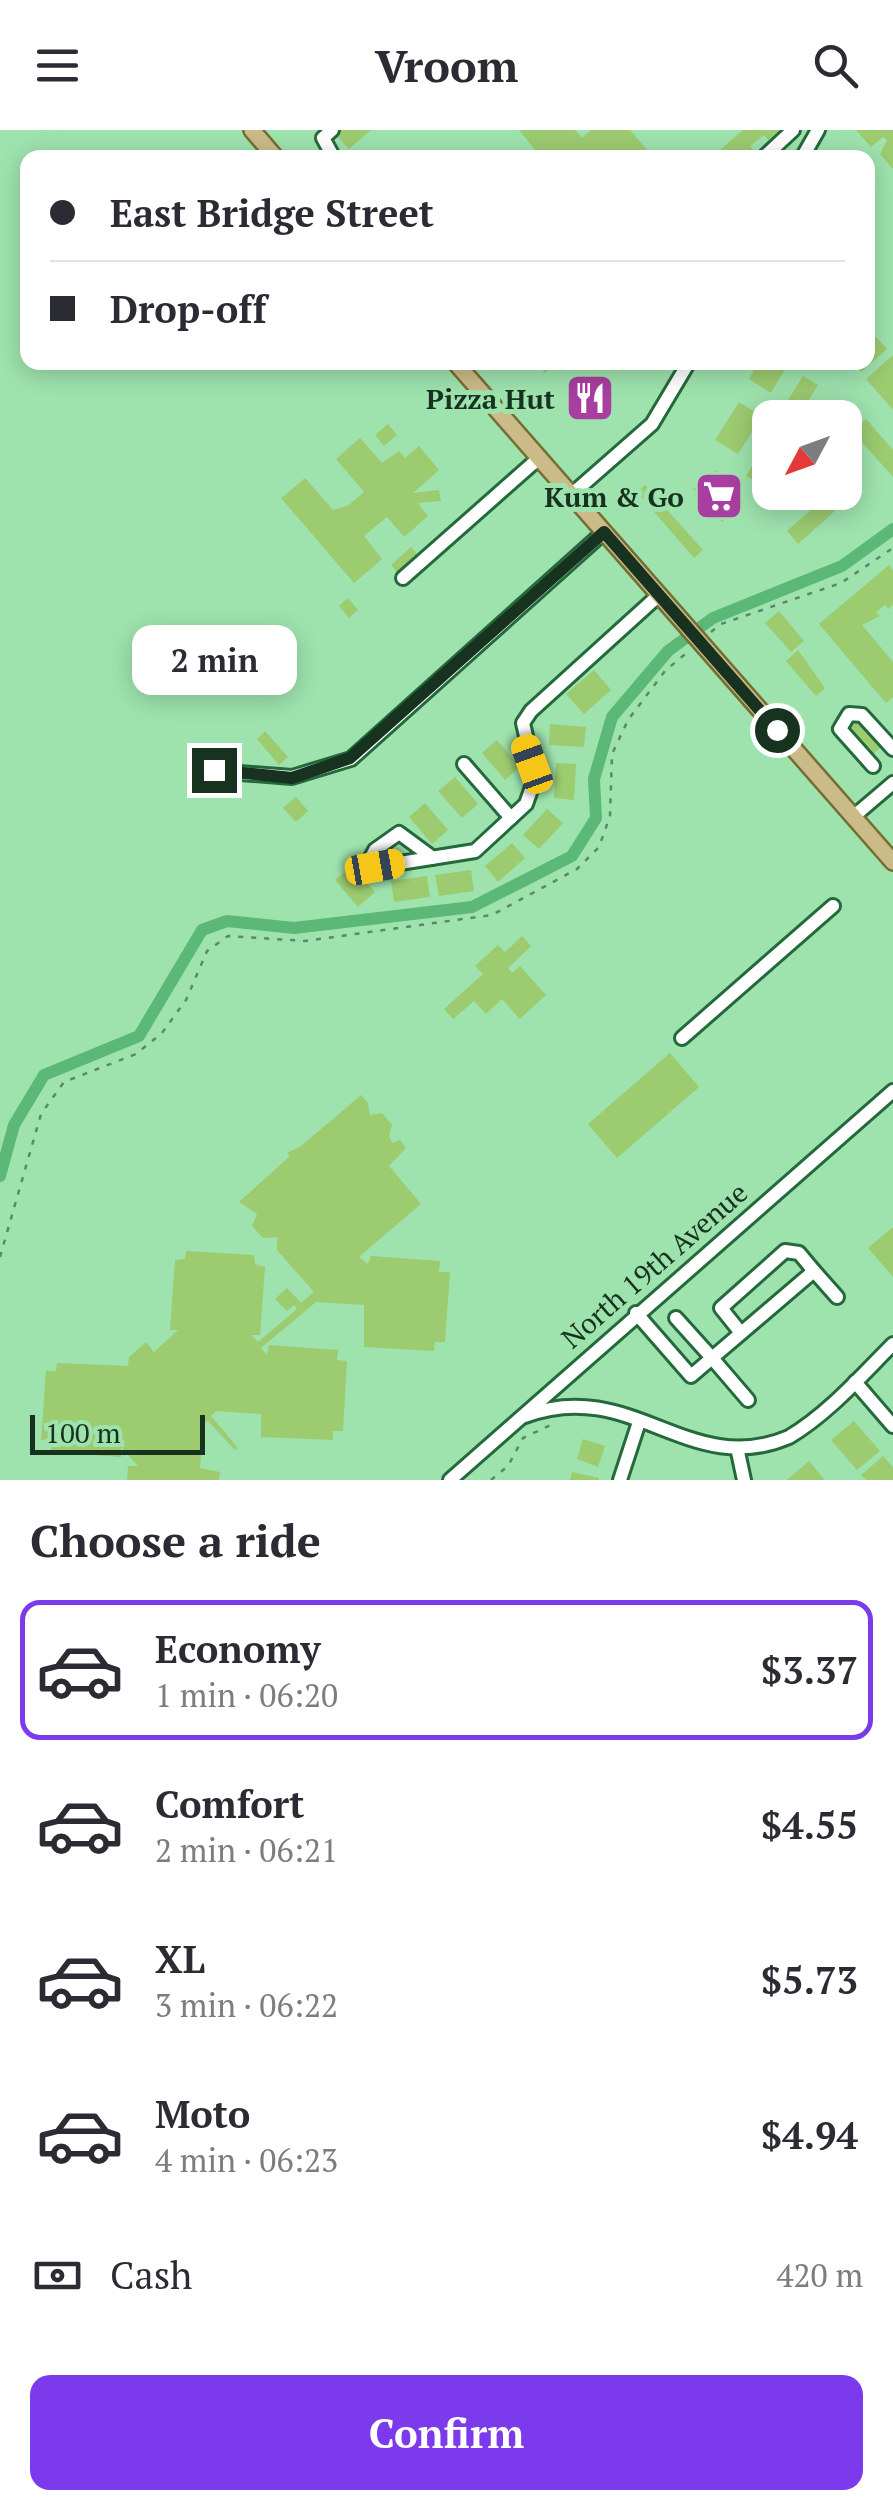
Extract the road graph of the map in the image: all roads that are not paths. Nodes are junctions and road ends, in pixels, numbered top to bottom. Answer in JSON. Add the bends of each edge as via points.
{"nodes":[{"id":1,"x":253,"y":130,"type":"edge"},
{"id":2,"x":332,"y":130,"type":"edge"},
{"id":3,"x":793,"y":130,"type":"edge"},
{"id":4,"x":269,"y":150,"type":"edge"},
{"id":5,"x":330,"y":150,"type":"edge"},
{"id":6,"x":771,"y":150,"type":"edge"},
{"id":7,"x":462,"y":370,"type":"edge"},
{"id":8,"x":684,"y":370,"type":"edge"},
{"id":9,"x":539,"y":458,"type":"junction"},
{"id":10,"x":571,"y":495,"type":"junction"},
{"id":11,"x":604,"y":532,"type":"junction"},
{"id":12,"x":404,"y":578,"type":"dead end"},
{"id":13,"x":658,"y":595,"type":"junction"},
{"id":14,"x":893,"y":750,"type":"edge"},
{"id":15,"x":464,"y":764,"type":"dead end"},
{"id":16,"x":873,"y":766,"type":"dead end"},
{"id":17,"x":214,"y":770,"type":"dead end"},
{"id":18,"x":893,"y":782,"type":"edge"},
{"id":19,"x":853,"y":817,"type":"junction"},
{"id":20,"x":511,"y":818,"type":"junction"},
{"id":21,"x":432,"y":858,"type":"junction"},
{"id":22,"x":893,"y":862,"type":"edge"},
{"id":23,"x":833,"y":906,"type":"dead end"},
{"id":24,"x":682,"y":1038,"type":"dead end"},
{"id":25,"x":893,"y":1090,"type":"edge"},
{"id":26,"x":814,"y":1271,"type":"junction"},
{"id":27,"x":836,"y":1297,"type":"dead end"},
{"id":28,"x":636,"y":1313,"type":"junction"},
{"id":29,"x":676,"y":1318,"type":"dead end"},
{"id":30,"x":741,"y":1333,"type":"junction"},
{"id":31,"x":893,"y":1344,"type":"edge"},
{"id":32,"x":712,"y":1358,"type":"junction"},
{"id":33,"x":855,"y":1382,"type":"junction"},
{"id":34,"x":748,"y":1400,"type":"dead end"},
{"id":35,"x":522,"y":1417,"type":"junction"},
{"id":36,"x":639,"y":1422,"type":"junction"},
{"id":37,"x":893,"y":1426,"type":"edge"},
{"id":38,"x":738,"y":1452,"type":"junction"},
{"id":39,"x":450,"y":1480,"type":"edge"},
{"id":40,"x":620,"y":1480,"type":"edge"},
{"id":41,"x":744,"y":1480,"type":"edge"}],
"edges":[{"from":1,"to":4,"type":"main road"},
{"from":2,"to":5,"type":"street","via":[[323,138]]},
{"from":3,"to":6,"type":"street"},
{"from":7,"to":9,"type":"main road"},
{"from":8,"to":10,"type":"street","via":[[652,424]]},
{"from":9,"to":10,"type":"main road"},
{"from":9,"to":12,"type":"street"},
{"from":10,"to":11,"type":"main road"},
{"from":11,"to":13,"type":"main road"},
{"from":11,"to":17,"type":"street","via":[[350,758],[292,778]]},
{"from":13,"to":19,"type":"main road"},
{"from":13,"to":20,"type":"street","via":[[522,723],[533,784]]},
{"from":14,"to":16,"type":"street","via":[[862,715],[850,714],[840,729]]},
{"from":15,"to":20,"type":"street"},
{"from":18,"to":19,"type":"street"},
{"from":19,"to":22,"type":"main road"},
{"from":20,"to":21,"type":"street","via":[[475,852]]},
{"from":21,"to":21,"type":"street","via":[[375,867],[370,861],[400,833]]},
{"from":23,"to":24,"type":"street"},
{"from":25,"to":28,"type":"street","name":"North 19th Avenue"},
{"from":26,"to":27,"type":"street"},
{"from":26,"to":30,"type":"street"},
{"from":26,"to":30,"type":"street","via":[[799,1253],[785,1250],[720,1308]]},
{"from":28,"to":32,"type":"street","via":[[691,1376]]},
{"from":28,"to":35,"type":"street","name":"North 19th Avenue"},
{"from":29,"to":32,"type":"street"},
{"from":30,"to":32,"type":"street"},
{"from":31,"to":33,"type":"street"},
{"from":32,"to":34,"type":"street"},
{"from":33,"to":37,"type":"street"},
{"from":33,"to":38,"type":"street","via":[[790,1436]]},
{"from":35,"to":36,"type":"street","via":[[567,1405]]},
{"from":35,"to":39,"type":"street","name":"North 19th Avenue"},
{"from":36,"to":38,"type":"street","via":[[696,1450]]},
{"from":36,"to":40,"type":"street"},
{"from":38,"to":41,"type":"street"}]}
